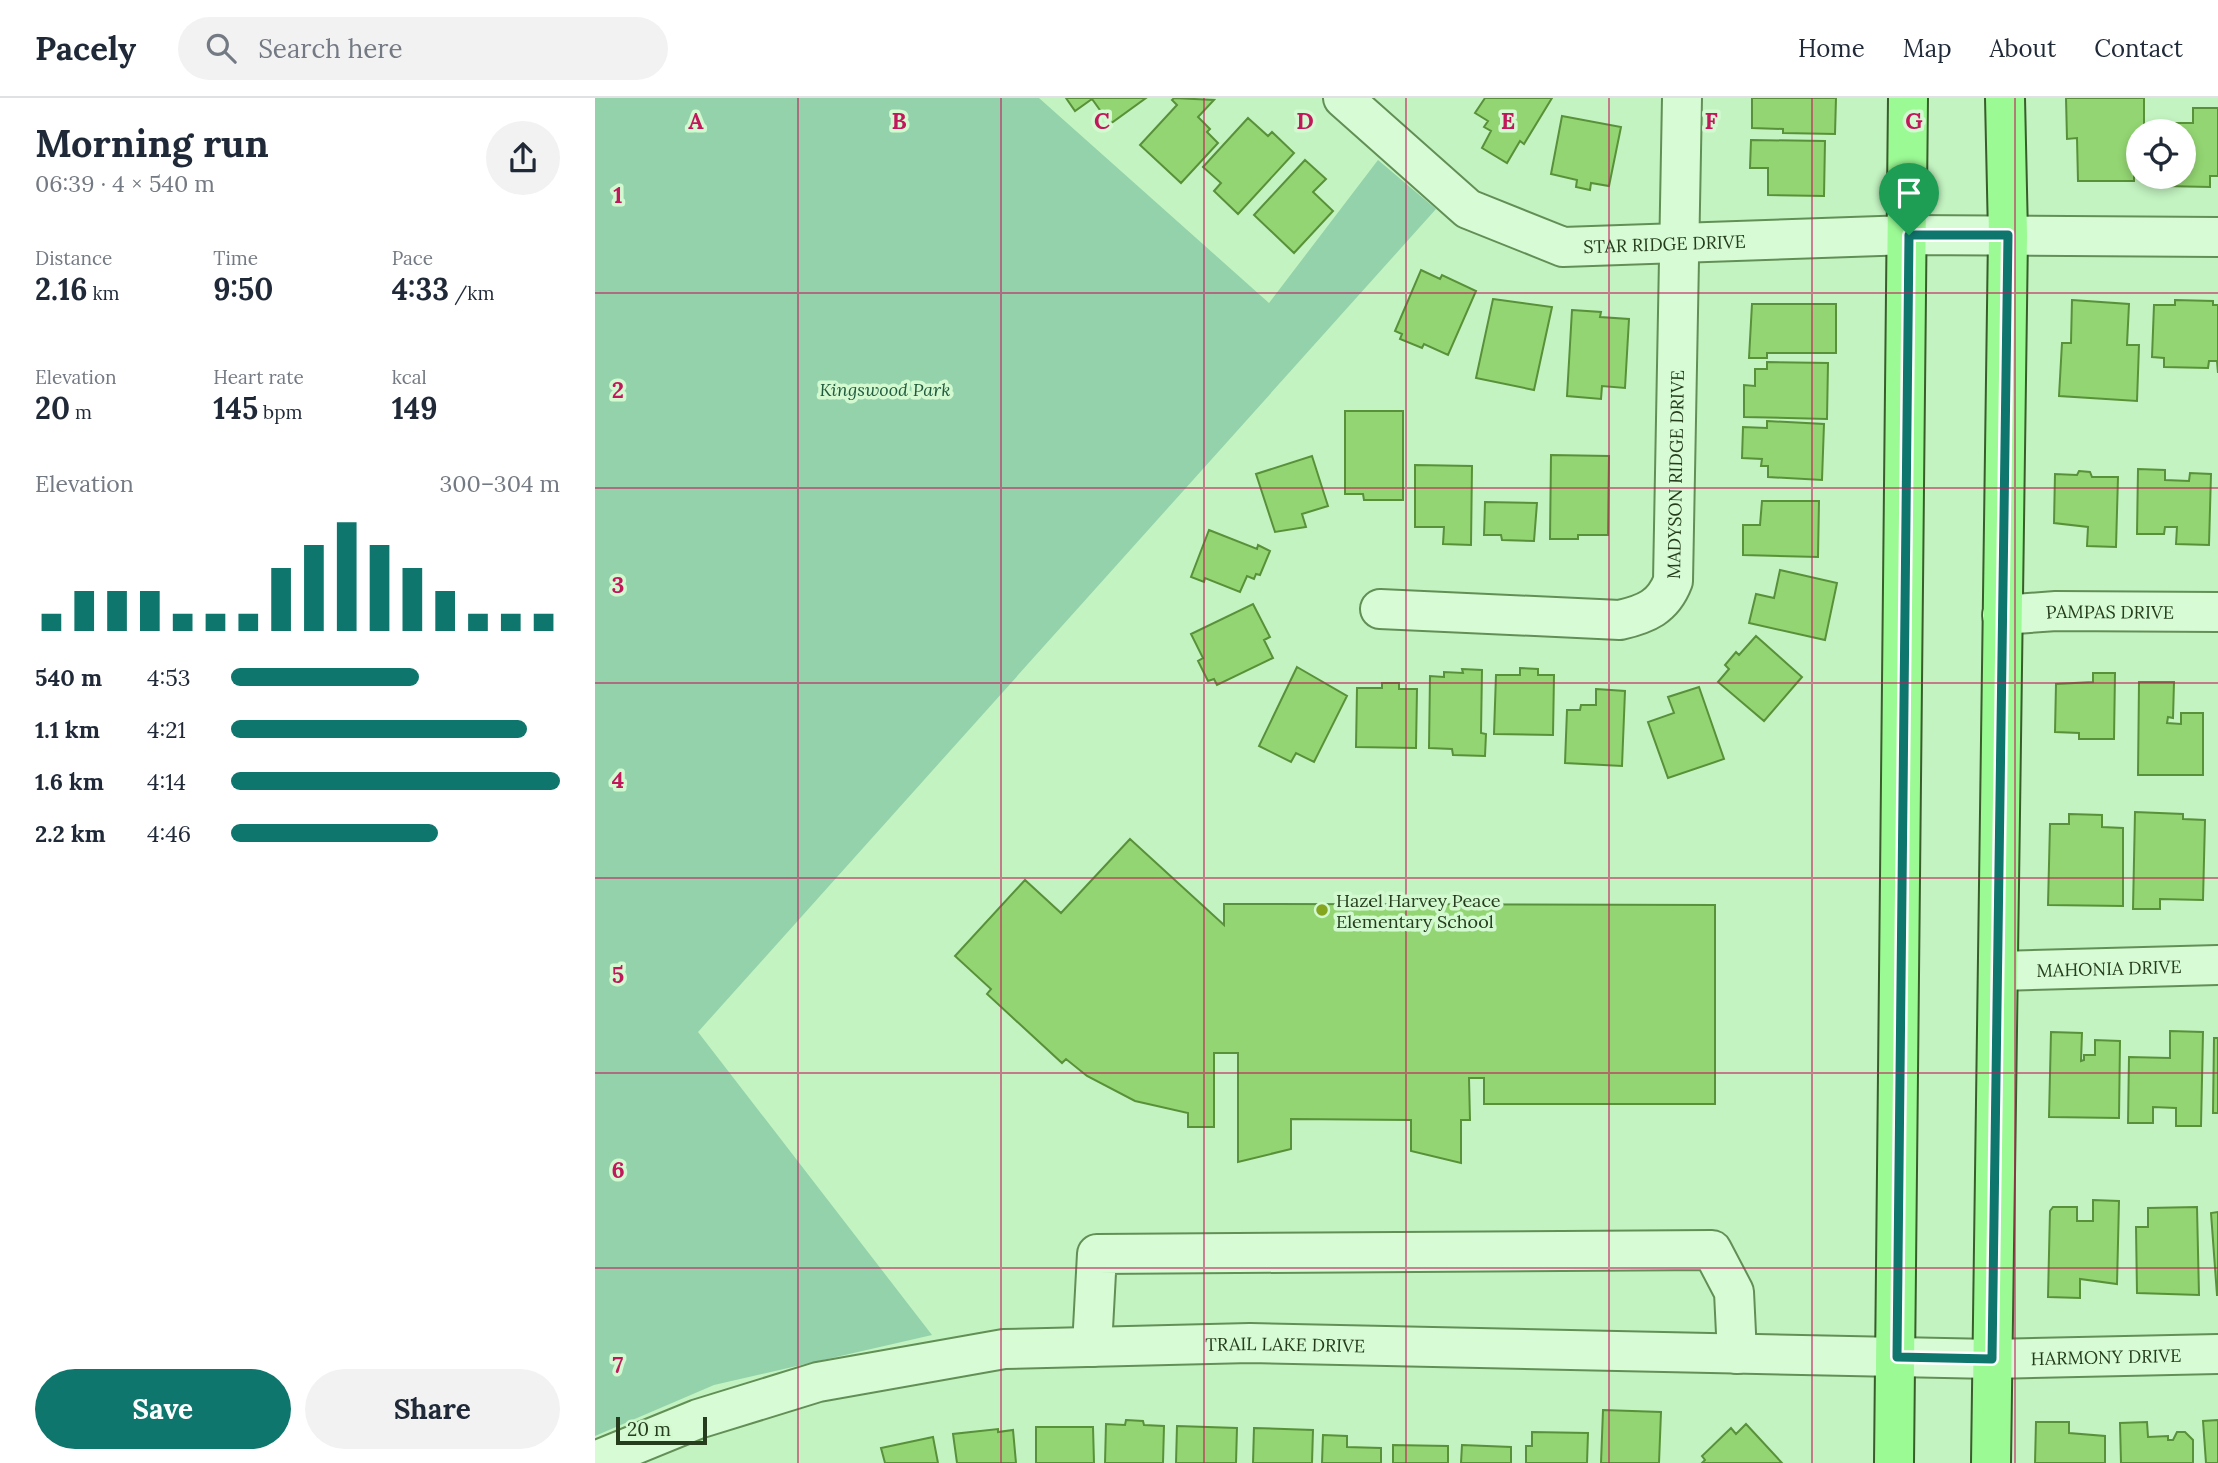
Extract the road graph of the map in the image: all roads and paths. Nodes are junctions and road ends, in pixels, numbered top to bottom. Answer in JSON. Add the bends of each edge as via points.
{"nodes":[{"id":1,"x":1343,"y":98,"type":"edge"},
{"id":2,"x":1682,"y":98,"type":"edge"},
{"id":3,"x":1908,"y":98,"type":"edge"},
{"id":4,"x":2005,"y":98,"type":"edge"},
{"id":5,"x":1909,"y":235,"type":"junction"},
{"id":6,"x":2008,"y":235,"type":"junction"},
{"id":7,"x":2218,"y":237,"type":"edge"},
{"id":8,"x":1680,"y":243,"type":"junction"},
{"id":9,"x":1380,"y":609,"type":"dead end"},
{"id":10,"x":2218,"y":612,"type":"edge"},
{"id":11,"x":2002,"y":615,"type":"junction"},
{"id":12,"x":2218,"y":965,"type":"edge"},
{"id":13,"x":1999,"y":971,"type":"junction"},
{"id":14,"x":1093,"y":1347,"type":"junction"},
{"id":15,"x":1737,"y":1354,"type":"junction"},
{"id":16,"x":2218,"y":1354,"type":"edge"},
{"id":17,"x":1897,"y":1357,"type":"junction"},
{"id":18,"x":1992,"y":1359,"type":"junction"},
{"id":19,"x":595,"y":1461,"type":"edge"},
{"id":20,"x":1894,"y":1463,"type":"edge"},
{"id":21,"x":1991,"y":1463,"type":"edge"}],
"edges":[{"from":1,"to":8,"type":"street","name":"STAR RIDGE DRIVE","via":[[1468,209],[1563,247]]},
{"from":2,"to":8,"type":"street","name":"MADYSON RIDGE DRIVE"},
{"from":3,"to":5,"type":"main road"},
{"from":4,"to":6,"type":"main road"},
{"from":5,"to":6,"type":"street","name":"STAR RIDGE DRIVE"},
{"from":5,"to":8,"type":"street","name":"STAR RIDGE DRIVE"},
{"from":5,"to":17,"type":"main road"},
{"from":6,"to":7,"type":"street","name":"STAR RIDGE DRIVE"},
{"from":6,"to":11,"type":"main road"},
{"from":8,"to":9,"type":"street","name":"MADYSON RIDGE DRIVE","via":[[1673,580],[1667,595],[1643,615],[1620,620]]},
{"from":10,"to":11,"type":"street","name":"PAMPAS DRIVE"},
{"from":11,"to":13,"type":"main road"},
{"from":12,"to":13,"type":"street","name":"MAHONIA DRIVE"},
{"from":13,"to":18,"type":"main road"},
{"from":14,"to":15,"type":"street","name":"TRAIL LAKE DRIVE","via":[[1250,1343]]},
{"from":14,"to":15,"type":"street","via":[[1097,1254],[1712,1250],[1734,1292]]},
{"from":14,"to":19,"type":"street","name":"TRAIL LAKE DRIVE","via":[[1005,1349],[818,1382],[698,1419]]},
{"from":15,"to":17,"type":"street","name":"TRAIL LAKE DRIVE"},
{"from":16,"to":18,"type":"street","name":"HARMONY DRIVE"},
{"from":17,"to":18,"type":"street","name":"TRAIL LAKE DRIVE"},
{"from":17,"to":20,"type":"main road"},
{"from":18,"to":21,"type":"main road"}]}
